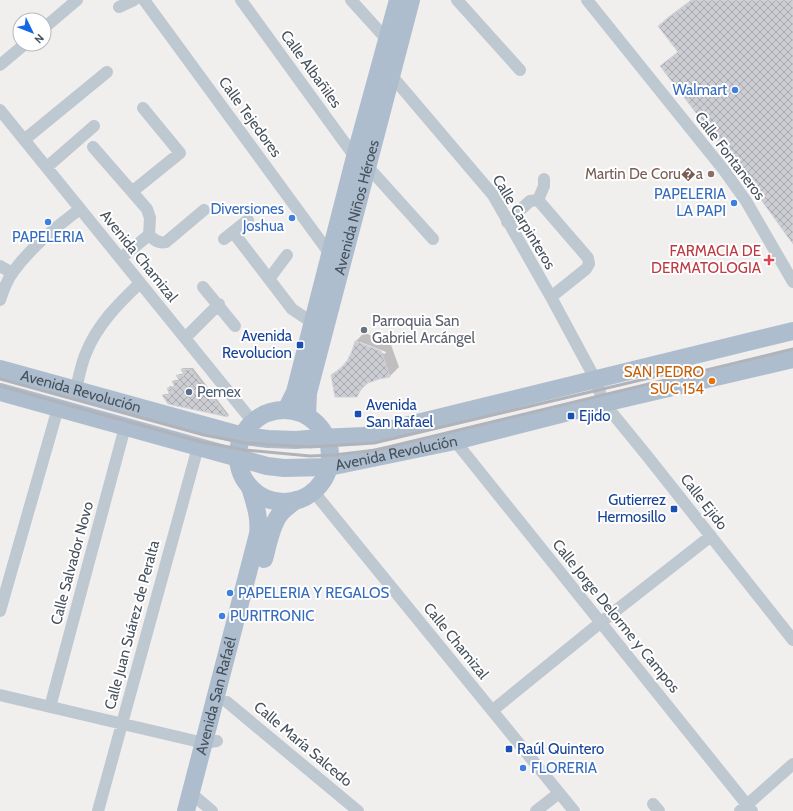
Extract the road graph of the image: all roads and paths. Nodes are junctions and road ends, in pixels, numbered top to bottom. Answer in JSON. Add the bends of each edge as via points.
{"nodes":[{"id":1,"x":77,"y":0,"type":"edge"},
{"id":2,"x":134,"y":0,"type":"edge"},
{"id":3,"x":144,"y":0,"type":"edge"},
{"id":4,"x":241,"y":0,"type":"edge"},
{"id":5,"x":351,"y":0,"type":"edge"},
{"id":6,"x":398,"y":0,"type":"edge"},
{"id":7,"x":412,"y":0,"type":"edge"},
{"id":8,"x":457,"y":0,"type":"edge"},
{"id":9,"x":587,"y":0,"type":"edge"},
{"id":10,"x":119,"y":8,"type":"dead end"},
{"id":11,"x":52,"y":21,"type":"edge"},
{"id":12,"x":393,"y":45,"type":"junction"},
{"id":13,"x":15,"y":52,"type":"edge"},
{"id":14,"x":0,"y":65,"type":"edge"},
{"id":15,"x":520,"y":70,"type":"dead end"},
{"id":16,"x":108,"y":72,"type":"dead end"},
{"id":17,"x":392,"y":75,"type":"junction"},
{"id":18,"x":143,"y":108,"type":"dead end"},
{"id":19,"x":0,"y":110,"type":"edge"},
{"id":20,"x":94,"y":126,"type":"dead end"},
{"id":21,"x":24,"y":140,"type":"junction"},
{"id":22,"x":93,"y":147,"type":"dead end"},
{"id":23,"x":361,"y":162,"type":"junction"},
{"id":24,"x":47,"y":167,"type":"junction"},
{"id":25,"x":544,"y":179,"type":"dead end"},
{"id":26,"x":133,"y":191,"type":"junction"},
{"id":27,"x":538,"y":200,"type":"junction"},
{"id":28,"x":80,"y":209,"type":"junction"},
{"id":29,"x":204,"y":210,"type":"dead end"},
{"id":30,"x":248,"y":220,"type":"dead end"},
{"id":31,"x":507,"y":222,"type":"junction"},
{"id":32,"x":149,"y":236,"type":"junction"},
{"id":33,"x":433,"y":239,"type":"dead end"},
{"id":34,"x":330,"y":254,"type":"junction"},
{"id":35,"x":287,"y":256,"type":"dead end"},
{"id":36,"x":120,"y":258,"type":"junction"},
{"id":37,"x":0,"y":266,"type":"edge"},
{"id":38,"x":12,"y":273,"type":"junction"},
{"id":39,"x":269,"y":279,"type":"junction"},
{"id":40,"x":793,"y":282,"type":"edge"},
{"id":41,"x":140,"y":283,"type":"junction"},
{"id":42,"x":204,"y":287,"type":"dead end"},
{"id":43,"x":551,"y":297,"type":"junction"},
{"id":44,"x":0,"y":300,"type":"edge"},
{"id":45,"x":219,"y":304,"type":"junction"},
{"id":46,"x":313,"y":322,"type":"junction"},
{"id":47,"x":235,"y":326,"type":"dead end"},
{"id":48,"x":793,"y":331,"type":"edge"},
{"id":49,"x":185,"y":338,"type":"junction"},
{"id":50,"x":793,"y":359,"type":"edge"},
{"id":51,"x":0,"y":369,"type":"edge"},
{"id":52,"x":596,"y":380,"type":"junction"},
{"id":53,"x":76,"y":389,"type":"junction"},
{"id":54,"x":0,"y":392,"type":"edge"},
{"id":55,"x":604,"y":403,"type":"junction"},
{"id":56,"x":58,"y":408,"type":"junction"},
{"id":57,"x":286,"y":410,"type":"junction"},
{"id":58,"x":307,"y":416,"type":"junction"},
{"id":59,"x":125,"y":427,"type":"junction"},
{"id":60,"x":248,"y":429,"type":"junction"},
{"id":61,"x":327,"y":438,"type":"junction"},
{"id":62,"x":455,"y":441,"type":"junction"},
{"id":63,"x":198,"y":447,"type":"junction"},
{"id":64,"x":238,"y":457,"type":"junction"},
{"id":65,"x":329,"y":467,"type":"junction"},
{"id":66,"x":250,"y":487,"type":"junction"},
{"id":67,"x":313,"y":491,"type":"junction"},
{"id":68,"x":296,"y":500,"type":"junction"},
{"id":69,"x":711,"y":536,"type":"junction"},
{"id":70,"x":0,"y":611,"type":"edge"},
{"id":71,"x":600,"y":623,"type":"junction"},
{"id":72,"x":793,"y":640,"type":"edge"},
{"id":73,"x":0,"y":695,"type":"edge"},
{"id":74,"x":227,"y":702,"type":"junction"},
{"id":75,"x":50,"y":707,"type":"junction"},
{"id":76,"x":493,"y":710,"type":"junction"},
{"id":77,"x":122,"y":724,"type":"junction"},
{"id":78,"x":210,"y":742,"type":"junction"},
{"id":79,"x":793,"y":764,"type":"edge"},
{"id":80,"x":559,"y":792,"type":"junction"},
{"id":81,"x":201,"y":804,"type":"edge"},
{"id":82,"x":746,"y":809,"type":"edge"},
{"id":83,"x":98,"y":811,"type":"edge"},
{"id":84,"x":186,"y":811,"type":"edge"},
{"id":85,"x":358,"y":811,"type":"edge"},
{"id":86,"x":536,"y":811,"type":"edge"},
{"id":87,"x":574,"y":811,"type":"edge"}],
"edges":[{"from":1,"to":11,"type":"street"},
{"from":2,"to":10,"type":"street"},
{"from":3,"to":34,"type":"street","name":"Calle Tejedores"},
{"from":4,"to":23,"type":"street","name":"Calle Albañiles"},
{"from":5,"to":12,"type":"street"},
{"from":6,"to":12,"type":"main road","name":"Avenida Niños Héroes"},
{"from":7,"to":12,"type":"main road","name":"Avenida Niños Héroes"},
{"from":8,"to":15,"type":"street"},
{"from":9,"to":40,"type":"street","name":"Calle Fontaneros","via":[[724,169],[746,201]]},
{"from":12,"to":17,"type":"main road","name":"Avenida Niños Héroes"},
{"from":12,"to":23,"type":"main road","name":"Avenida Niños Héroes"},
{"from":13,"to":14,"type":"street"},
{"from":16,"to":21,"type":"street"},
{"from":17,"to":23,"type":"main road","name":"Avenida Niños Héroes"},
{"from":17,"to":31,"type":"street","name":"Calle Carpinteros","via":[[493,195]]},
{"from":18,"to":26,"type":"street","via":[[180,153]]},
{"from":19,"to":21,"type":"street","name":"Avenida Chamizal"},
{"from":20,"to":24,"type":"street"},
{"from":21,"to":24,"type":"street","name":"Avenida Chamizal"},
{"from":22,"to":26,"type":"street"},
{"from":23,"to":33,"type":"street","name":"Calle Albañiles"},
{"from":23,"to":34,"type":"main road","name":"Avenida Niños Héroes"},
{"from":23,"to":58,"type":"main road","name":"Avenida Niños Héroes","via":[[308,393]]},
{"from":24,"to":28,"type":"street","name":"Avenida Chamizal"},
{"from":25,"to":27,"type":"street"},
{"from":26,"to":32,"type":"street","via":[[149,213]]},
{"from":27,"to":31,"type":"street","via":[[530,201]]},
{"from":27,"to":43,"type":"street","via":[[588,258],[589,264]]},
{"from":28,"to":36,"type":"street","name":"Avenida Chamizal"},
{"from":28,"to":38,"type":"street","via":[[27,255]]},
{"from":29,"to":32,"type":"street","via":[[166,242],[158,242]]},
{"from":30,"to":39,"type":"street","via":[[228,235]]},
{"from":31,"to":43,"type":"street","name":"Calle Carpinteros"},
{"from":32,"to":36,"type":"street"},
{"from":34,"to":46,"type":"main road","name":"Avenida Niños Héroes"},
{"from":35,"to":39,"type":"street"},
{"from":36,"to":41,"type":"street","name":"Avenida Chamizal"},
{"from":37,"to":38,"type":"street"},
{"from":38,"to":44,"type":"street"},
{"from":39,"to":46,"type":"street","via":[[292,309]]},
{"from":41,"to":49,"type":"street","name":"Avenida Chamizal"},
{"from":41,"to":53,"type":"street","via":[[120,302],[98,330],[85,354]]},
{"from":42,"to":45,"type":"street"},
{"from":43,"to":52,"type":"street","name":"Calle Carpinteros"},
{"from":45,"to":47,"type":"street"},
{"from":45,"to":49,"type":"street"},
{"from":46,"to":57,"type":"main road","name":"Avenida Niños Héroes","via":[[295,392]]},
{"from":48,"to":52,"type":"main road","name":"Avenida Revolución"},
{"from":49,"to":60,"type":"street","name":"Avenida Chamizal"},
{"from":50,"to":55,"type":"main road","name":"Avenida Revolución"},
{"from":51,"to":53,"type":"main road","name":"Avenida Revolución"},
{"from":52,"to":55,"type":"street","name":"Calle Ejido"},
{"from":52,"to":61,"type":"main road","name":"Avenida Revolución","via":[[364,436]]},
{"from":53,"to":60,"type":"main road","name":"Avenida Revolución"},
{"from":54,"to":56,"type":"main road","name":"Avenida Revolución"},
{"from":55,"to":62,"type":"main road","name":"Avenida Revolución"},
{"from":55,"to":69,"type":"street","name":"Calle Ejido"},
{"from":56,"to":59,"type":"main road","name":"Avenida Revolución"},
{"from":56,"to":70,"type":"street"},
{"from":57,"to":58,"type":"main road"},
{"from":57,"to":60,"type":"main road","via":[[270,412],[260,417]]},
{"from":58,"to":61,"type":"main road","via":[[319,426]]},
{"from":59,"to":63,"type":"main road","name":"Avenida Revolución"},
{"from":59,"to":75,"type":"street","name":"Calle Salvador Novo"},
{"from":60,"to":61,"type":"main road","name":"Avenida Revolución","via":[[282,440]]},
{"from":60,"to":64,"type":"main road"},
{"from":61,"to":65,"type":"main road","via":[[330,448]]},
{"from":62,"to":65,"type":"main road","name":"Avenida Revolución"},
{"from":62,"to":71,"type":"street","name":"Calle Jorge Delorme y Campos"},
{"from":63,"to":64,"type":"main road","name":"Avenida Revolución"},
{"from":63,"to":77,"type":"street","name":"Calle Juan Suárez de Peralta"},
{"from":64,"to":65,"type":"main road","name":"Avenida Revolución","via":[[267,466]]},
{"from":64,"to":66,"type":"main road","name":"Avenida San Rafaél","via":[[244,479]]},
{"from":65,"to":67,"type":"main road","via":[[323,480]]},
{"from":66,"to":68,"type":"main road","via":[[258,494],[277,502]]},
{"from":66,"to":78,"type":"main road","name":"Avenida San Rafaél","via":[[258,512],[258,534]]},
{"from":67,"to":68,"type":"main road"},
{"from":67,"to":76,"type":"street","name":"Calle Chamizal"},
{"from":68,"to":74,"type":"main road","name":"Avenida San Rafaél","via":[[279,515],[270,536]]},
{"from":69,"to":71,"type":"street"},
{"from":69,"to":72,"type":"street","name":"Calle Ejido"},
{"from":71,"to":76,"type":"street"},
{"from":71,"to":82,"type":"street","name":"Calle Jorge Delorme y Campos"},
{"from":73,"to":75,"type":"street"},
{"from":74,"to":78,"type":"main road","name":"Avenida San Rafaél"},
{"from":74,"to":85,"type":"street","name":"Calle María Salcedo"},
{"from":75,"to":77,"type":"street"},
{"from":76,"to":80,"type":"street","name":"Calle Chamizal"},
{"from":77,"to":78,"type":"street"},
{"from":77,"to":83,"type":"street","name":"Calle Juan Suárez de Peralta"},
{"from":78,"to":81,"type":"main road","name":"Avenida San Rafaél"},
{"from":79,"to":82,"type":"street"},
{"from":80,"to":86,"type":"street"},
{"from":80,"to":87,"type":"street","name":"Calle Chamizal"},
{"from":81,"to":84,"type":"main road","name":"Avenida San Rafaél"}]}
